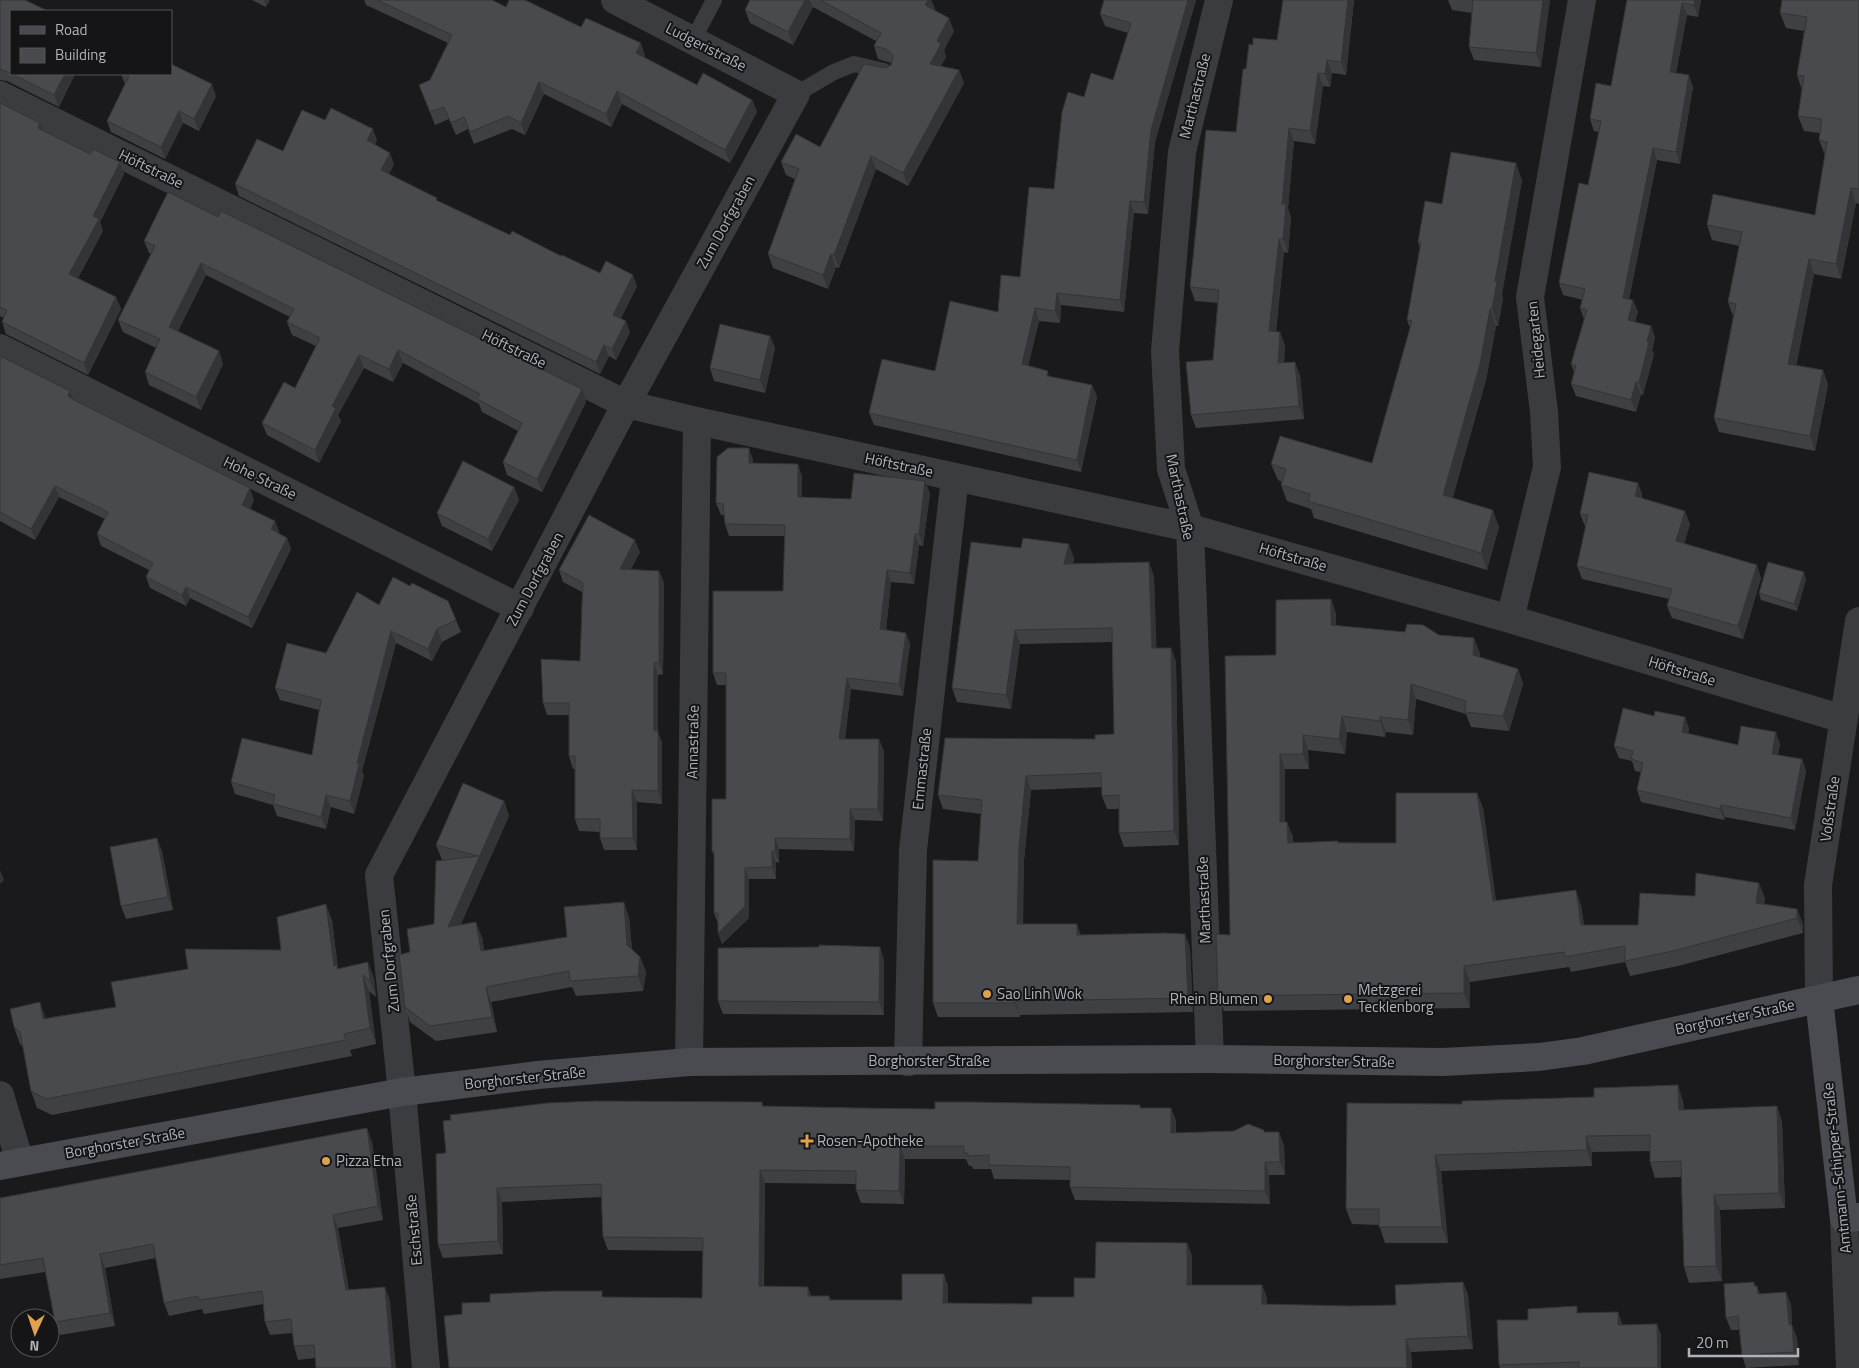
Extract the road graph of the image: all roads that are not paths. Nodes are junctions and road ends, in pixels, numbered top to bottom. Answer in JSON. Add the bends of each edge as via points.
{"nodes":[{"id":1,"x":615,"y":0,"type":"edge"},
{"id":2,"x":714,"y":0,"type":"edge"},
{"id":3,"x":1219,"y":0,"type":"edge"},
{"id":4,"x":1582,"y":0,"type":"edge"},
{"id":5,"x":693,"y":40,"type":"junction"},
{"id":6,"x":888,"y":72,"type":"edge"},
{"id":7,"x":0,"y":94,"type":"edge"},
{"id":8,"x":796,"y":94,"type":"junction"},
{"id":9,"x":0,"y":348,"type":"edge"},
{"id":10,"x":626,"y":404,"type":"junction"},
{"id":11,"x":697,"y":421,"type":"junction"},
{"id":12,"x":955,"y":477,"type":"junction"},
{"id":13,"x":1190,"y":528,"type":"junction"},
{"id":14,"x":520,"y":608,"type":"junction"},
{"id":15,"x":1510,"y":619,"type":"junction"},
{"id":16,"x":1859,"y":621,"type":"edge"},
{"id":17,"x":1843,"y":719,"type":"junction"},
{"id":18,"x":1859,"y":990,"type":"edge"},
{"id":19,"x":1819,"y":999,"type":"junction"},
{"id":20,"x":1210,"y":1059,"type":"junction"},
{"id":21,"x":689,"y":1062,"type":"junction"},
{"id":22,"x":908,"y":1062,"type":"junction"},
{"id":23,"x":402,"y":1092,"type":"junction"},
{"id":24,"x":0,"y":1095,"type":"edge"},
{"id":25,"x":10,"y":1164,"type":"edge"},
{"id":26,"x":1851,"y":1218,"type":"edge"},
{"id":27,"x":426,"y":1368,"type":"edge"},
{"id":28,"x":1850,"y":1368,"type":"edge"}],
"edges":[{"from":1,"to":5,"type":"street","name":"Ludgeristraße"},
{"from":2,"to":5,"type":"lane"},
{"from":3,"to":13,"type":"street","name":"Marthastraße","via":[[1182,152],[1164,351],[1171,469]]},
{"from":4,"to":15,"type":"street","name":"Heidegarten","via":[[1530,297],[1547,467]]},
{"from":5,"to":8,"type":"street","name":"Ludgeristraße"},
{"from":6,"to":8,"type":"lane","via":[[854,64]]},
{"from":7,"to":10,"type":"street","name":"Höftstraße"},
{"from":8,"to":10,"type":"street","name":"Zum Dorfgraben"},
{"from":9,"to":14,"type":"street","name":"Hohe Straße"},
{"from":10,"to":11,"type":"street","name":"Höftstraße"},
{"from":10,"to":14,"type":"street","name":"Zum Dorfgraben"},
{"from":11,"to":12,"type":"street","name":"Höftstraße"},
{"from":11,"to":21,"type":"street","name":"Annastraße"},
{"from":12,"to":13,"type":"street","name":"Höftstraße"},
{"from":12,"to":22,"type":"street","name":"Emmastraße","via":[[913,850]]},
{"from":13,"to":15,"type":"street","name":"Höftstraße"},
{"from":13,"to":20,"type":"street","name":"Marthastraße"},
{"from":14,"to":23,"type":"street","name":"Zum Dorfgraben","via":[[379,875]]},
{"from":15,"to":17,"type":"street","name":"Höftstraße"},
{"from":16,"to":17,"type":"street","name":"Voßstraße"},
{"from":17,"to":19,"type":"street","name":"Voßstraße","via":[[1818,886]]},
{"from":18,"to":19,"type":"main road","name":"Borghorster Straße"},
{"from":19,"to":20,"type":"main road","name":"Borghorster Straße","via":[[1583,1051],[1539,1057],[1443,1062]]},
{"from":19,"to":26,"type":"main road","name":"Amtmann-Schipper-Straße"},
{"from":20,"to":22,"type":"main road","name":"Borghorster Straße"},
{"from":21,"to":22,"type":"main road","name":"Borghorster Straße"},
{"from":21,"to":23,"type":"main road","name":"Borghorster Straße","via":[[538,1075]]},
{"from":23,"to":25,"type":"main road","name":"Borghorster Straße"},
{"from":23,"to":27,"type":"street","name":"Eschstraße"},
{"from":24,"to":25,"type":"street"},
{"from":26,"to":28,"type":"street","name":"Amtmann-Schipper-Straße"}]}
